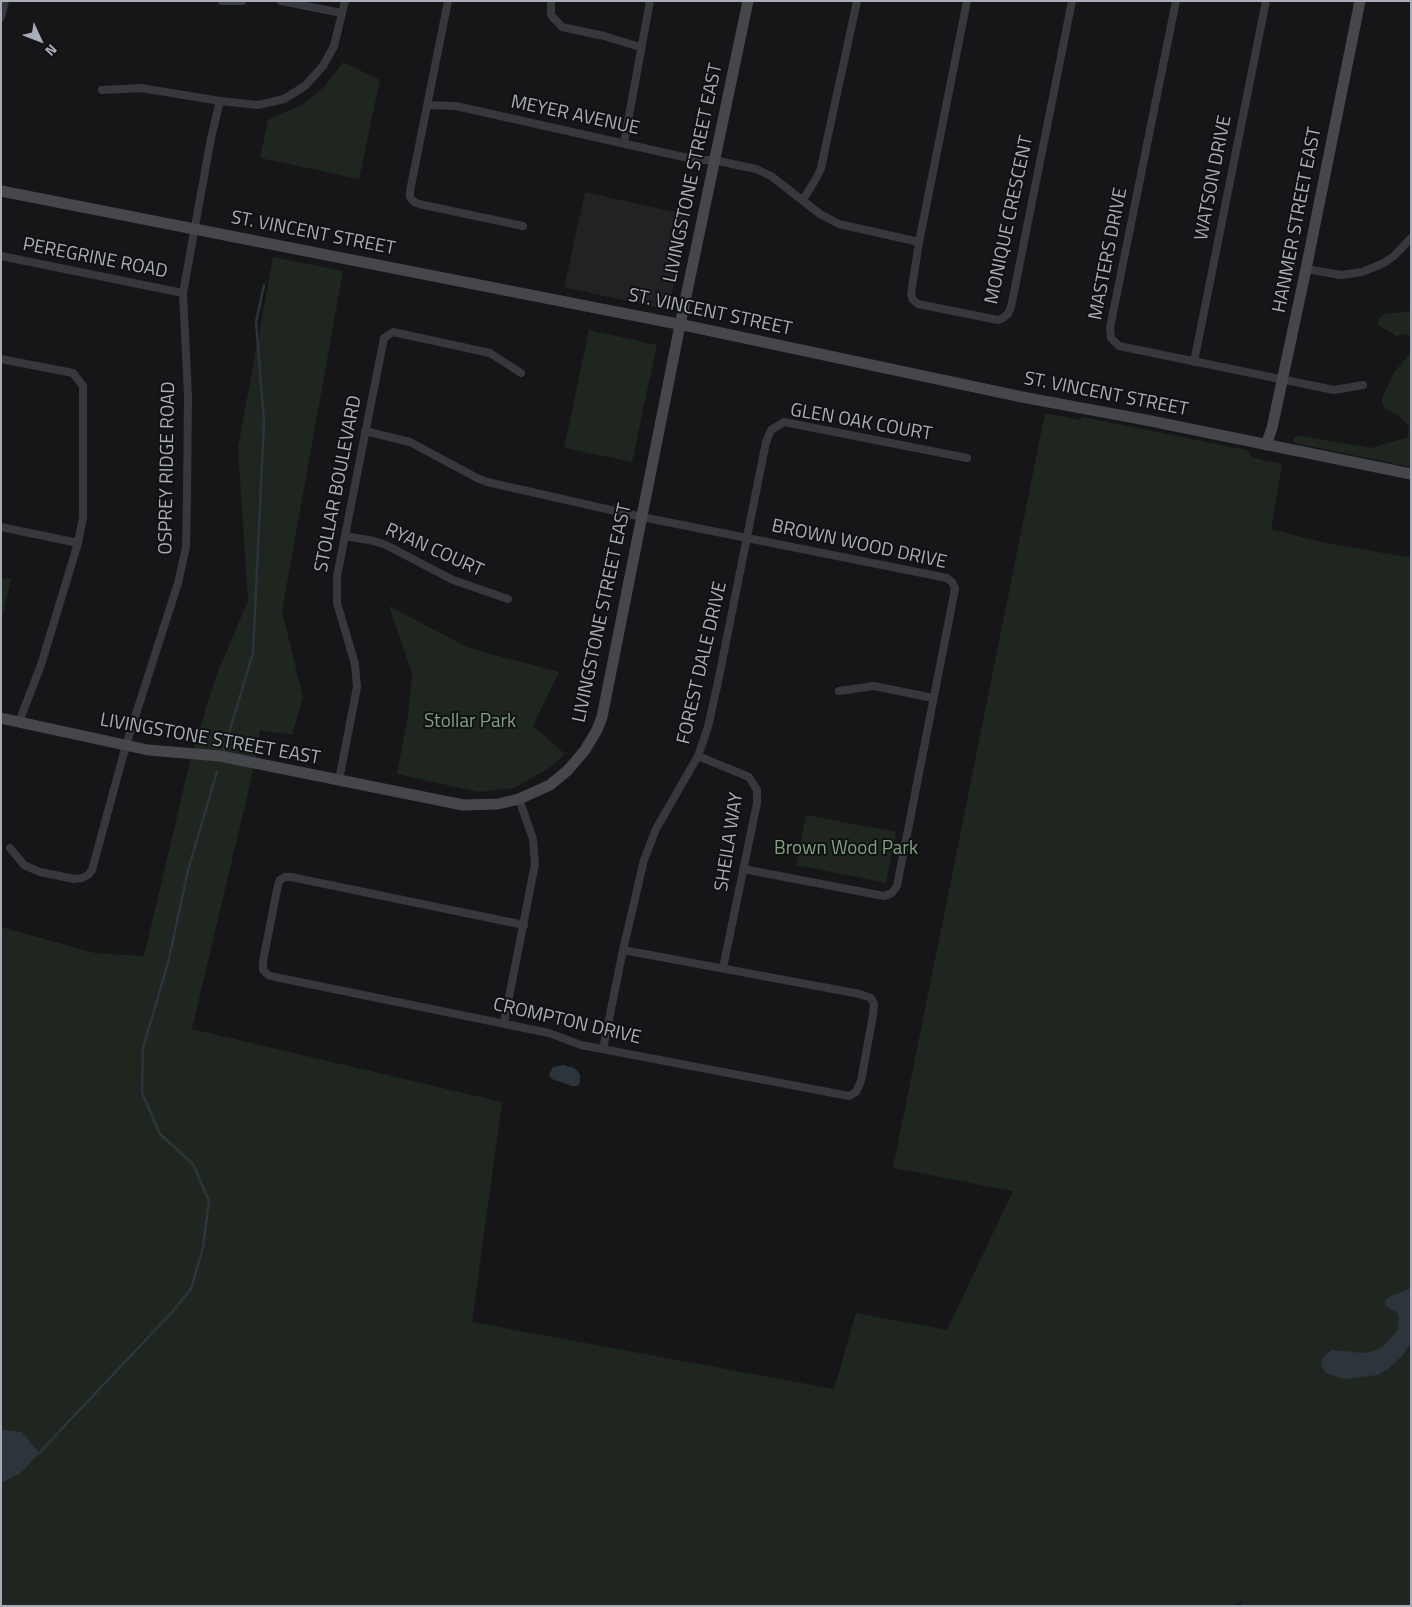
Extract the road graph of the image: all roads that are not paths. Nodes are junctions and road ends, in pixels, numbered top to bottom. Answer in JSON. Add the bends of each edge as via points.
{"nodes":[{"id":1,"x":4,"y":1,"type":"edge"},
{"id":2,"x":222,"y":1,"type":"edge"},
{"id":3,"x":242,"y":1,"type":"edge"},
{"id":4,"x":281,"y":1,"type":"edge"},
{"id":5,"x":344,"y":1,"type":"edge"},
{"id":6,"x":448,"y":1,"type":"edge"},
{"id":7,"x":551,"y":1,"type":"edge"},
{"id":8,"x":650,"y":1,"type":"edge"},
{"id":9,"x":748,"y":1,"type":"edge"},
{"id":10,"x":857,"y":1,"type":"edge"},
{"id":11,"x":967,"y":1,"type":"edge"},
{"id":12,"x":1072,"y":1,"type":"edge"},
{"id":13,"x":1176,"y":1,"type":"edge"},
{"id":14,"x":1266,"y":1,"type":"edge"},
{"id":15,"x":1360,"y":1,"type":"edge"},
{"id":16,"x":342,"y":13,"type":"junction"},
{"id":17,"x":1,"y":17,"type":"edge"},
{"id":18,"x":640,"y":47,"type":"junction"},
{"id":19,"x":102,"y":90,"type":"dead end"},
{"id":20,"x":220,"y":102,"type":"junction"},
{"id":21,"x":428,"y":105,"type":"junction"},
{"id":22,"x":624,"y":143,"type":"junction"},
{"id":23,"x":714,"y":160,"type":"junction"},
{"id":24,"x":1,"y":190,"type":"edge"},
{"id":25,"x":802,"y":200,"type":"junction"},
{"id":26,"x":523,"y":226,"type":"dead end"},
{"id":27,"x":195,"y":229,"type":"junction"},
{"id":28,"x":1411,"y":238,"type":"edge"},
{"id":29,"x":919,"y":242,"type":"junction"},
{"id":30,"x":1,"y":256,"type":"edge"},
{"id":31,"x":1306,"y":269,"type":"junction"},
{"id":32,"x":183,"y":293,"type":"junction"},
{"id":33,"x":680,"y":325,"type":"junction"},
{"id":34,"x":1,"y":359,"type":"edge"},
{"id":35,"x":1194,"y":362,"type":"junction"},
{"id":36,"x":521,"y":373,"type":"dead end"},
{"id":37,"x":1283,"y":380,"type":"junction"},
{"id":38,"x":1363,"y":385,"type":"dead end"},
{"id":39,"x":366,"y":431,"type":"junction"},
{"id":40,"x":1266,"y":445,"type":"junction"},
{"id":41,"x":967,"y":458,"type":"dead end"},
{"id":42,"x":1411,"y":474,"type":"edge"},
{"id":43,"x":642,"y":517,"type":"junction"},
{"id":44,"x":1,"y":526,"type":"edge"},
{"id":45,"x":345,"y":536,"type":"junction"},
{"id":46,"x":747,"y":538,"type":"junction"},
{"id":47,"x":78,"y":543,"type":"junction"},
{"id":48,"x":508,"y":600,"type":"dead end"},
{"id":49,"x":839,"y":691,"type":"dead end"},
{"id":50,"x":933,"y":698,"type":"junction"},
{"id":51,"x":1,"y":718,"type":"edge"},
{"id":52,"x":19,"y":722,"type":"junction"},
{"id":53,"x":126,"y":745,"type":"junction"},
{"id":54,"x":698,"y":756,"type":"junction"},
{"id":55,"x":339,"y":780,"type":"junction"},
{"id":56,"x":519,"y":799,"type":"junction"},
{"id":57,"x":10,"y":848,"type":"dead end"},
{"id":58,"x":743,"y":869,"type":"junction"},
{"id":59,"x":524,"y":925,"type":"junction"},
{"id":60,"x":623,"y":950,"type":"junction"},
{"id":61,"x":723,"y":968,"type":"junction"},
{"id":62,"x":504,"y":1023,"type":"junction"},
{"id":63,"x":603,"y":1049,"type":"junction"}],
"edges":[{"from":1,"to":17,"type":"street"},
{"from":2,"to":3,"type":"street"},
{"from":4,"to":16,"type":"street"},
{"from":5,"to":16,"type":"street"},
{"from":6,"to":21,"type":"street"},
{"from":7,"to":18,"type":"street","via":[[551,16],[562,28]]},
{"from":8,"to":18,"type":"street"},
{"from":9,"to":23,"type":"street","name":"LIVINGSTONE STREET EAST"},
{"from":10,"to":25,"type":"street","via":[[821,168]]},
{"from":11,"to":29,"type":"street","name":"MONIQUE CRESCENT"},
{"from":12,"to":29,"type":"street","name":"MONIQUE CRESCENT","via":[[1008,314],[998,320],[913,300],[911,286]]},
{"from":13,"to":35,"type":"street","name":"MASTERS DRIVE","via":[[1110,334],[1119,346]]},
{"from":14,"to":35,"type":"street","name":"WATSON DRIVE"},
{"from":15,"to":31,"type":"street","name":"HANMER STREET EAST"},
{"from":16,"to":20,"type":"street","via":[[334,46],[323,66],[305,86],[284,99],[258,105]]},
{"from":18,"to":22,"type":"street"},
{"from":19,"to":20,"type":"street","via":[[141,88]]},
{"from":20,"to":27,"type":"street","name":"OSPREY RIDGE ROAD"},
{"from":21,"to":22,"type":"street","name":"MEYER AVENUE","via":[[456,106]]},
{"from":21,"to":26,"type":"street","via":[[410,191],[412,199],[419,204]]},
{"from":22,"to":23,"type":"street","name":"MEYER AVENUE","via":[[697,160]]},
{"from":23,"to":25,"type":"street","name":"MEYER AVENUE","via":[[761,171]]},
{"from":23,"to":33,"type":"street","name":"LIVINGSTONE STREET EAST"},
{"from":24,"to":27,"type":"street","name":"ST. VINCENT STREET"},
{"from":25,"to":29,"type":"street","name":"MEYER AVENUE","via":[[839,224]]},
{"from":27,"to":32,"type":"street","name":"OSPREY RIDGE ROAD"},
{"from":27,"to":33,"type":"street","name":"ST. VINCENT STREET"},
{"from":28,"to":31,"type":"street","via":[[1384,263],[1362,272],[1341,275]]},
{"from":30,"to":32,"type":"street","name":"PEREGRINE ROAD"},
{"from":31,"to":37,"type":"street","name":"HANMER STREET EAST"},
{"from":32,"to":53,"type":"street","name":"OSPREY RIDGE ROAD","via":[[188,396],[186,547],[177,589]]},
{"from":33,"to":40,"type":"street","name":"ST. VINCENT STREET"},
{"from":33,"to":43,"type":"street","name":"LIVINGSTONE STREET EAST"},
{"from":34,"to":47,"type":"street","via":[[73,374],[84,386],[83,517]]},
{"from":35,"to":37,"type":"street","name":"MASTERS DRIVE"},
{"from":36,"to":39,"type":"street","name":"STOLLAR BOULEVARD","via":[[490,353],[393,332],[382,343]]},
{"from":37,"to":38,"type":"street","name":"MASTERS DRIVE","via":[[1334,390]]},
{"from":37,"to":40,"type":"street","name":"HANMER STREET EAST"},
{"from":39,"to":43,"type":"street","name":"BROWN WOOD DRIVE","via":[[410,442],[487,482]]},
{"from":39,"to":45,"type":"street","name":"STOLLAR BOULEVARD"},
{"from":40,"to":42,"type":"street","name":"ST. VINCENT STREET"},
{"from":41,"to":46,"type":"street","name":"GLEN OAK COURT","via":[[784,422],[771,430],[766,442]]},
{"from":43,"to":46,"type":"street","name":"BROWN WOOD DRIVE"},
{"from":43,"to":56,"type":"street","name":"LIVINGSTONE STREET EAST","via":[[597,730],[564,774]]},
{"from":44,"to":47,"type":"street"},
{"from":45,"to":48,"type":"street","name":"RYAN COURT","via":[[386,545],[453,580]]},
{"from":45,"to":55,"type":"street","name":"STOLLAR BOULEVARD","via":[[337,576],[337,603],[355,664],[357,687]]},
{"from":46,"to":50,"type":"street","name":"BROWN WOOD DRIVE","via":[[947,578],[952,582],[955,588]]},
{"from":46,"to":54,"type":"street","name":"FOREST DALE DRIVE","via":[[713,710]]},
{"from":47,"to":52,"type":"street","via":[[41,665]]},
{"from":49,"to":50,"type":"street","via":[[874,686]]},
{"from":50,"to":58,"type":"street","name":"BROWN WOOD DRIVE","via":[[897,886],[892,893],[884,896]]},
{"from":51,"to":52,"type":"street","name":"LIVINGSTONE STREET EAST"},
{"from":52,"to":53,"type":"street","name":"LIVINGSTONE STREET EAST"},
{"from":53,"to":55,"type":"street","name":"LIVINGSTONE STREET EAST","via":[[159,752],[220,756]]},
{"from":53,"to":57,"type":"street","name":"OSPREY RIDGE ROAD","via":[[95,862],[88,875],[74,879],[40,872],[24,865]]},
{"from":54,"to":58,"type":"street","name":"SHEILA WAY","via":[[748,777],[757,790]]},
{"from":54,"to":60,"type":"street","name":"FOREST DALE DRIVE","via":[[649,847],[639,876]]},
{"from":55,"to":56,"type":"street","name":"LIVINGSTONE STREET EAST","via":[[463,805],[498,804]]},
{"from":56,"to":59,"type":"street","via":[[535,851]]},
{"from":58,"to":61,"type":"street","name":"SHEILA WAY"},
{"from":59,"to":62,"type":"street"},
{"from":59,"to":62,"type":"street","name":"CROMPTON DRIVE","via":[[291,877],[280,880],[277,892],[263,961],[268,975]]},
{"from":60,"to":61,"type":"street","name":"CROMPTON DRIVE"},
{"from":60,"to":63,"type":"street","name":"FOREST DALE DRIVE"},
{"from":61,"to":63,"type":"street","name":"CROMPTON DRIVE","via":[[871,998],[873,1015],[861,1081],[856,1092],[849,1096]]},
{"from":62,"to":63,"type":"street","name":"CROMPTON DRIVE"}]}
